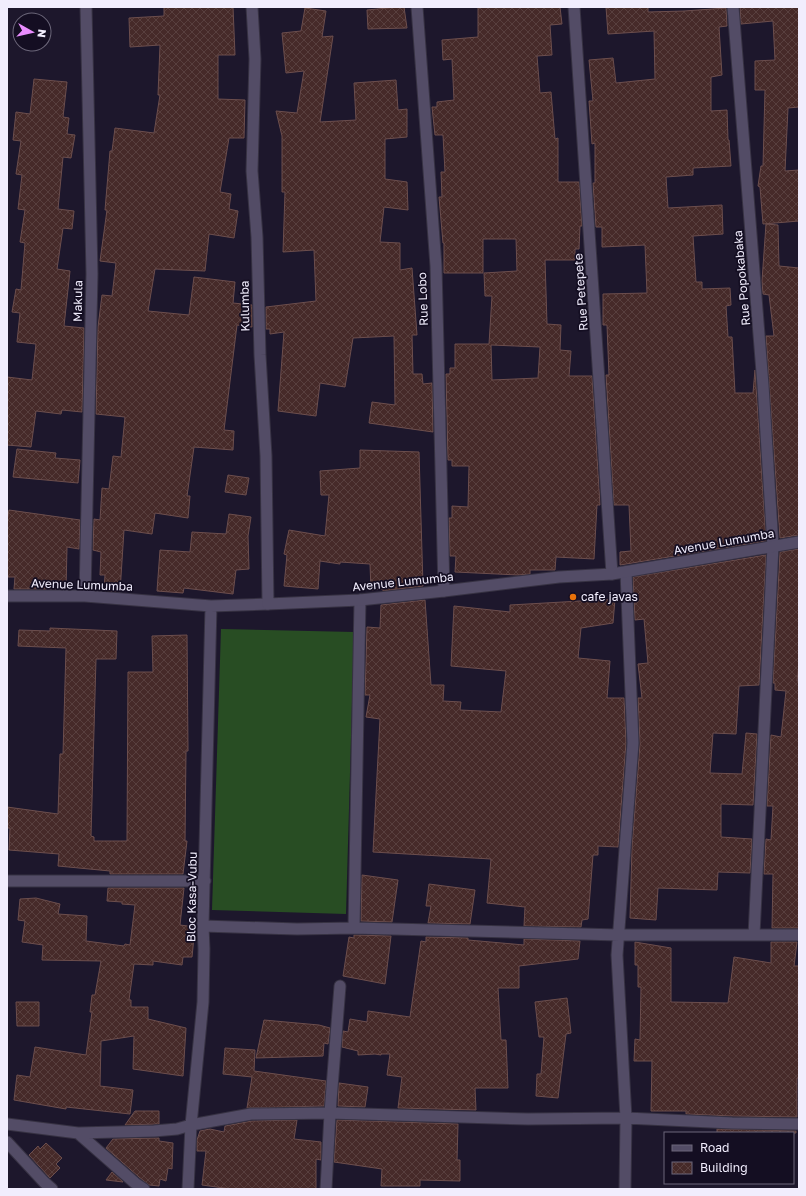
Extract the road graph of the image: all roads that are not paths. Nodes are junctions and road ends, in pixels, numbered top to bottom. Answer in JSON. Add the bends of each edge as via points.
{"nodes":[{"id":1,"x":86,"y":7,"type":"edge"},
{"id":2,"x":252,"y":7,"type":"edge"},
{"id":3,"x":417,"y":7,"type":"edge"},
{"id":4,"x":574,"y":7,"type":"edge"},
{"id":5,"x":733,"y":7,"type":"edge"},
{"id":6,"x":799,"y":542,"type":"edge"},
{"id":7,"x":773,"y":546,"type":"junction"},
{"id":8,"x":626,"y":572,"type":"junction"},
{"id":9,"x":612,"y":574,"type":"junction"},
{"id":10,"x":444,"y":591,"type":"junction"},
{"id":11,"x":7,"y":596,"type":"edge"},
{"id":12,"x":85,"y":596,"type":"junction"},
{"id":13,"x":360,"y":600,"type":"junction"},
{"id":14,"x":268,"y":604,"type":"junction"},
{"id":15,"x":211,"y":606,"type":"junction"},
{"id":16,"x":7,"y":881,"type":"edge"},
{"id":17,"x":205,"y":881,"type":"junction"},
{"id":18,"x":203,"y":926,"type":"junction"},
{"id":19,"x":354,"y":928,"type":"junction"},
{"id":20,"x":619,"y":934,"type":"junction"},
{"id":21,"x":754,"y":935,"type":"junction"},
{"id":22,"x":799,"y":935,"type":"edge"},
{"id":23,"x":340,"y":986,"type":"dead end"},
{"id":24,"x":330,"y":1113,"type":"junction"},
{"id":25,"x":626,"y":1118,"type":"junction"},
{"id":26,"x":7,"y":1124,"type":"edge"},
{"id":27,"x":799,"y":1124,"type":"edge"},
{"id":28,"x":191,"y":1125,"type":"junction"},
{"id":29,"x":78,"y":1132,"type":"junction"},
{"id":30,"x":7,"y":1142,"type":"edge"},
{"id":31,"x":52,"y":1189,"type":"edge"},
{"id":32,"x":144,"y":1189,"type":"edge"},
{"id":33,"x":188,"y":1189,"type":"edge"},
{"id":34,"x":326,"y":1189,"type":"edge"},
{"id":35,"x":625,"y":1189,"type":"edge"}],
"edges":[{"from":1,"to":12,"type":"street","name":"Makula","via":[[92,274]]},
{"from":2,"to":14,"type":"street","name":"Kulumba","via":[[252,171],[266,456]]},
{"from":3,"to":10,"type":"street","name":"Rue Lobo","via":[[436,266]]},
{"from":4,"to":9,"type":"street","name":"Rue Petepete"},
{"from":5,"to":7,"type":"street","name":"Rue Popokabaka"},
{"from":6,"to":7,"type":"street","name":"Avenue Lumumba"},
{"from":7,"to":8,"type":"street","name":"Avenue Lumumba"},
{"from":7,"to":21,"type":"street","name":"Rue Popokabaka"},
{"from":8,"to":9,"type":"street","name":"Avenue Lumumba"},
{"from":8,"to":20,"type":"street","via":[[634,743]]},
{"from":9,"to":10,"type":"street","name":"Avenue Lumumba","via":[[559,577]]},
{"from":10,"to":13,"type":"street","name":"Avenue Lumumba"},
{"from":11,"to":12,"type":"street","name":"Avenue Lumumba"},
{"from":12,"to":15,"type":"street","name":"Avenue Lumumba"},
{"from":13,"to":14,"type":"street","name":"Avenue Lumumba"},
{"from":13,"to":19,"type":"street"},
{"from":14,"to":15,"type":"street","name":"Avenue Lumumba"},
{"from":15,"to":17,"type":"street","name":"Bloc Kasa-Vubu"},
{"from":16,"to":17,"type":"street"},
{"from":17,"to":18,"type":"street","name":"Bloc Kasa-Vubu"},
{"from":18,"to":19,"type":"street"},
{"from":18,"to":28,"type":"street","name":"Bloc Kasa-Vubu","via":[[203,1002]]},
{"from":19,"to":20,"type":"street"},
{"from":20,"to":21,"type":"street"},
{"from":20,"to":25,"type":"street","via":[[617,955]]},
{"from":21,"to":22,"type":"street"},
{"from":23,"to":24,"type":"street"},
{"from":24,"to":25,"type":"street","via":[[528,1119]]},
{"from":24,"to":28,"type":"street","via":[[252,1114]]},
{"from":24,"to":34,"type":"street"},
{"from":25,"to":27,"type":"street"},
{"from":25,"to":35,"type":"street"},
{"from":26,"to":29,"type":"street"},
{"from":28,"to":29,"type":"street","via":[[154,1131]]},
{"from":28,"to":33,"type":"street","name":"Bloc Kasa-Vubu"},
{"from":29,"to":32,"type":"street"},
{"from":30,"to":31,"type":"street"}]}
